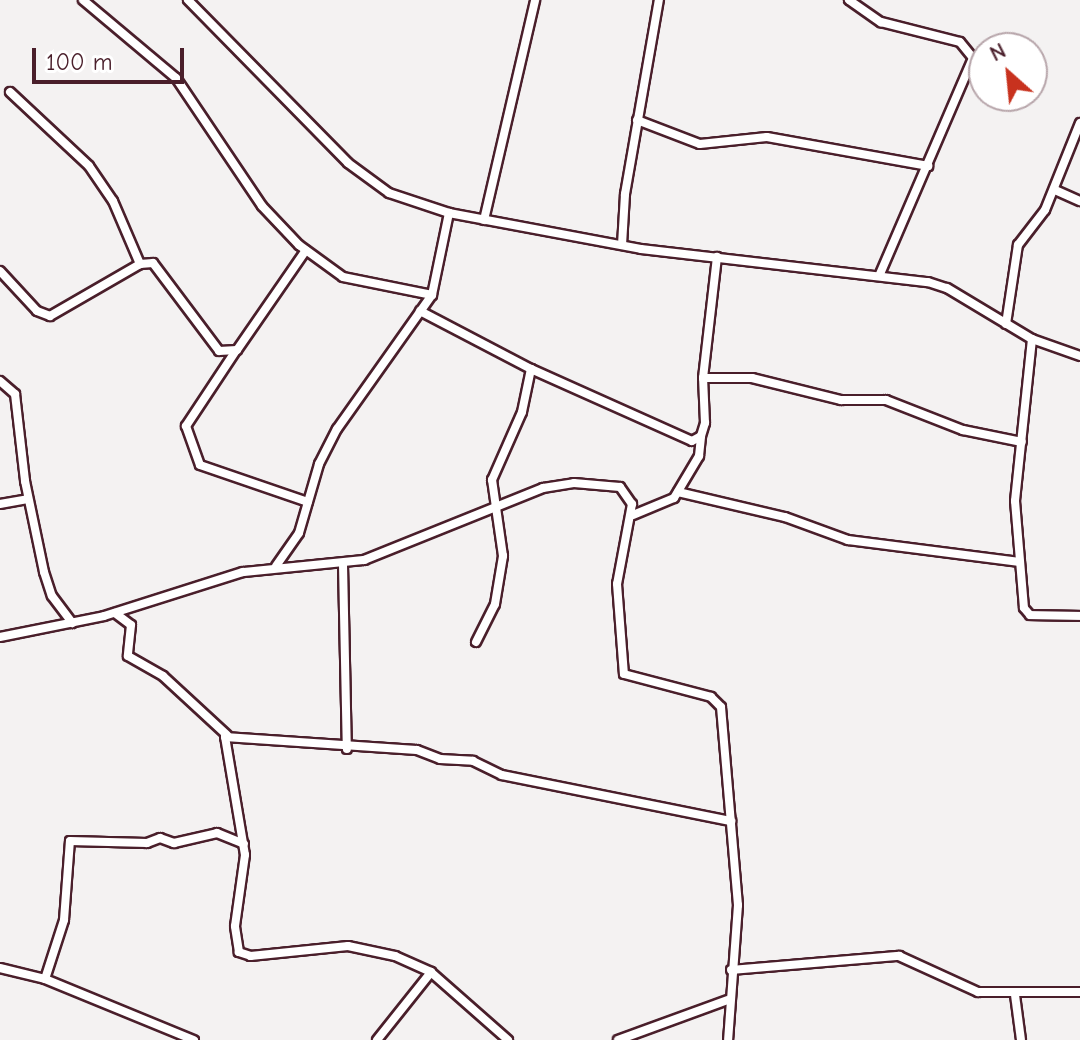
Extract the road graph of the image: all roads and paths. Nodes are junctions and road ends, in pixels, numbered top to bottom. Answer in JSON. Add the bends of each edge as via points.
{"nodes":[{"id":1,"x":83,"y":0,"type":"edge"},
{"id":2,"x":188,"y":0,"type":"edge"},
{"id":3,"x":535,"y":0,"type":"edge"},
{"id":4,"x":659,"y":0,"type":"edge"},
{"id":5,"x":849,"y":0,"type":"edge"},
{"id":6,"x":10,"y":92,"type":"dead end"},
{"id":7,"x":637,"y":120,"type":"junction"},
{"id":8,"x":1080,"y":123,"type":"edge"},
{"id":9,"x":928,"y":166,"type":"junction"},
{"id":10,"x":1055,"y":190,"type":"junction"},
{"id":11,"x":1080,"y":201,"type":"edge"},
{"id":12,"x":449,"y":213,"type":"junction"},
{"id":13,"x":484,"y":220,"type":"junction"},
{"id":14,"x":622,"y":245,"type":"junction"},
{"id":15,"x":306,"y":250,"type":"junction"},
{"id":16,"x":717,"y":257,"type":"junction"},
{"id":17,"x":140,"y":264,"type":"junction"},
{"id":18,"x":0,"y":271,"type":"edge"},
{"id":19,"x":879,"y":276,"type":"junction"},
{"id":20,"x":432,"y":295,"type":"junction"},
{"id":21,"x":420,"y":311,"type":"junction"},
{"id":22,"x":1006,"y":324,"type":"junction"},
{"id":23,"x":1032,"y":339,"type":"junction"},
{"id":24,"x":237,"y":350,"type":"junction"},
{"id":25,"x":1080,"y":356,"type":"edge"},
{"id":26,"x":531,"y":369,"type":"junction"},
{"id":27,"x":703,"y":378,"type":"junction"},
{"id":28,"x":0,"y":381,"type":"edge"},
{"id":29,"x":701,"y":436,"type":"junction"},
{"id":30,"x":1022,"y":442,"type":"junction"},
{"id":31,"x":678,"y":492,"type":"junction"},
{"id":32,"x":28,"y":499,"type":"junction"},
{"id":33,"x":308,"y":502,"type":"junction"},
{"id":34,"x":0,"y":504,"type":"edge"},
{"id":35,"x":497,"y":504,"type":"junction"},
{"id":36,"x":633,"y":515,"type":"junction"},
{"id":37,"x":1020,"y":562,"type":"junction"},
{"id":38,"x":343,"y":565,"type":"junction"},
{"id":39,"x":276,"y":566,"type":"junction"},
{"id":40,"x":114,"y":613,"type":"junction"},
{"id":41,"x":1080,"y":616,"type":"edge"},
{"id":42,"x":72,"y":623,"type":"junction"},
{"id":43,"x":0,"y":637,"type":"edge"},
{"id":44,"x":476,"y":642,"type":"dead end"},
{"id":45,"x":227,"y":735,"type":"junction"},
{"id":46,"x":347,"y":749,"type":"junction"},
{"id":47,"x":731,"y":821,"type":"junction"},
{"id":48,"x":244,"y":844,"type":"junction"},
{"id":49,"x":0,"y":968,"type":"edge"},
{"id":50,"x":731,"y":970,"type":"junction"},
{"id":51,"x":431,"y":972,"type":"junction"},
{"id":52,"x":45,"y":979,"type":"junction"},
{"id":53,"x":1080,"y":992,"type":"edge"},
{"id":54,"x":1015,"y":995,"type":"junction"},
{"id":55,"x":728,"y":1000,"type":"junction"},
{"id":56,"x":194,"y":1040,"type":"edge"},
{"id":57,"x":377,"y":1040,"type":"edge"},
{"id":58,"x":508,"y":1040,"type":"edge"},
{"id":59,"x":618,"y":1040,"type":"edge"},
{"id":60,"x":728,"y":1040,"type":"edge"},
{"id":61,"x":1021,"y":1040,"type":"edge"}],
"edges":[{"from":1,"to":15,"type":"street","via":[[176,78],[262,206]]},
{"from":2,"to":12,"type":"street","via":[[364,178],[389,193]]},
{"from":3,"to":13,"type":"street"},
{"from":4,"to":7,"type":"street"},
{"from":5,"to":9,"type":"street","via":[[881,22],[960,42],[970,51],[966,83]]},
{"from":6,"to":17,"type":"street","via":[[89,166],[113,201]]},
{"from":7,"to":9,"type":"street","via":[[700,144],[767,137]]},
{"from":7,"to":14,"type":"street"},
{"from":8,"to":10,"type":"street"},
{"from":9,"to":19,"type":"street"},
{"from":10,"to":11,"type":"street"},
{"from":10,"to":22,"type":"street","via":[[1018,245]]},
{"from":12,"to":13,"type":"street"},
{"from":12,"to":20,"type":"street"},
{"from":13,"to":14,"type":"street"},
{"from":14,"to":16,"type":"street"},
{"from":15,"to":20,"type":"street","via":[[343,277]]},
{"from":15,"to":24,"type":"street"},
{"from":16,"to":19,"type":"street"},
{"from":16,"to":27,"type":"street"},
{"from":17,"to":18,"type":"street","via":[[50,316],[37,311]]},
{"from":17,"to":24,"type":"street","via":[[153,263],[219,351]]},
{"from":19,"to":22,"type":"street","via":[[947,288]]},
{"from":20,"to":21,"type":"street"},
{"from":21,"to":26,"type":"street"},
{"from":21,"to":33,"type":"street","via":[[337,429]]},
{"from":22,"to":23,"type":"street"},
{"from":23,"to":25,"type":"street"},
{"from":23,"to":30,"type":"street"},
{"from":24,"to":33,"type":"street","via":[[186,426],[200,465]]},
{"from":26,"to":29,"type":"street","via":[[690,441]]},
{"from":26,"to":35,"type":"street","via":[[522,412],[492,480]]},
{"from":27,"to":29,"type":"street"},
{"from":27,"to":30,"type":"street","via":[[752,378],[832,399],[886,400],[963,430]]},
{"from":28,"to":32,"type":"street","via":[[15,394]]},
{"from":29,"to":31,"type":"street","via":[[699,456]]},
{"from":30,"to":37,"type":"street","via":[[1015,501]]},
{"from":31,"to":36,"type":"street","via":[[664,505]]},
{"from":31,"to":37,"type":"street","via":[[785,517],[848,540]]},
{"from":32,"to":34,"type":"street"},
{"from":32,"to":42,"type":"street","via":[[52,596]]},
{"from":33,"to":39,"type":"street","via":[[299,533]]},
{"from":35,"to":36,"type":"street","via":[[574,483],[620,487],[628,494]]},
{"from":35,"to":38,"type":"street"},
{"from":35,"to":44,"type":"street","via":[[501,582],[487,627]]},
{"from":36,"to":47,"type":"street","via":[[617,584],[624,674],[717,702]]},
{"from":37,"to":41,"type":"street","via":[[1027,613]]},
{"from":38,"to":39,"type":"street"},
{"from":38,"to":46,"type":"street"},
{"from":39,"to":40,"type":"street"},
{"from":40,"to":42,"type":"street"},
{"from":40,"to":45,"type":"street","via":[[131,625],[128,656],[163,676]]},
{"from":42,"to":43,"type":"street"},
{"from":45,"to":46,"type":"street"},
{"from":45,"to":48,"type":"street","via":[[227,765]]},
{"from":46,"to":47,"type":"street","via":[[417,750],[440,759],[473,761],[502,775]]},
{"from":47,"to":50,"type":"street","via":[[738,905]]},
{"from":48,"to":51,"type":"street","via":[[234,940],[239,952],[251,956],[348,946],[395,956]]},
{"from":48,"to":52,"type":"street","via":[[217,833],[174,843],[160,838],[147,843],[70,841],[64,920]]},
{"from":49,"to":52,"type":"street"},
{"from":50,"to":54,"type":"street","via":[[899,956],[969,990]]},
{"from":50,"to":55,"type":"street"},
{"from":51,"to":57,"type":"street"},
{"from":51,"to":58,"type":"street"},
{"from":52,"to":56,"type":"street"},
{"from":53,"to":54,"type":"street"},
{"from":54,"to":61,"type":"street"},
{"from":55,"to":59,"type":"street"},
{"from":55,"to":60,"type":"street"}]}
